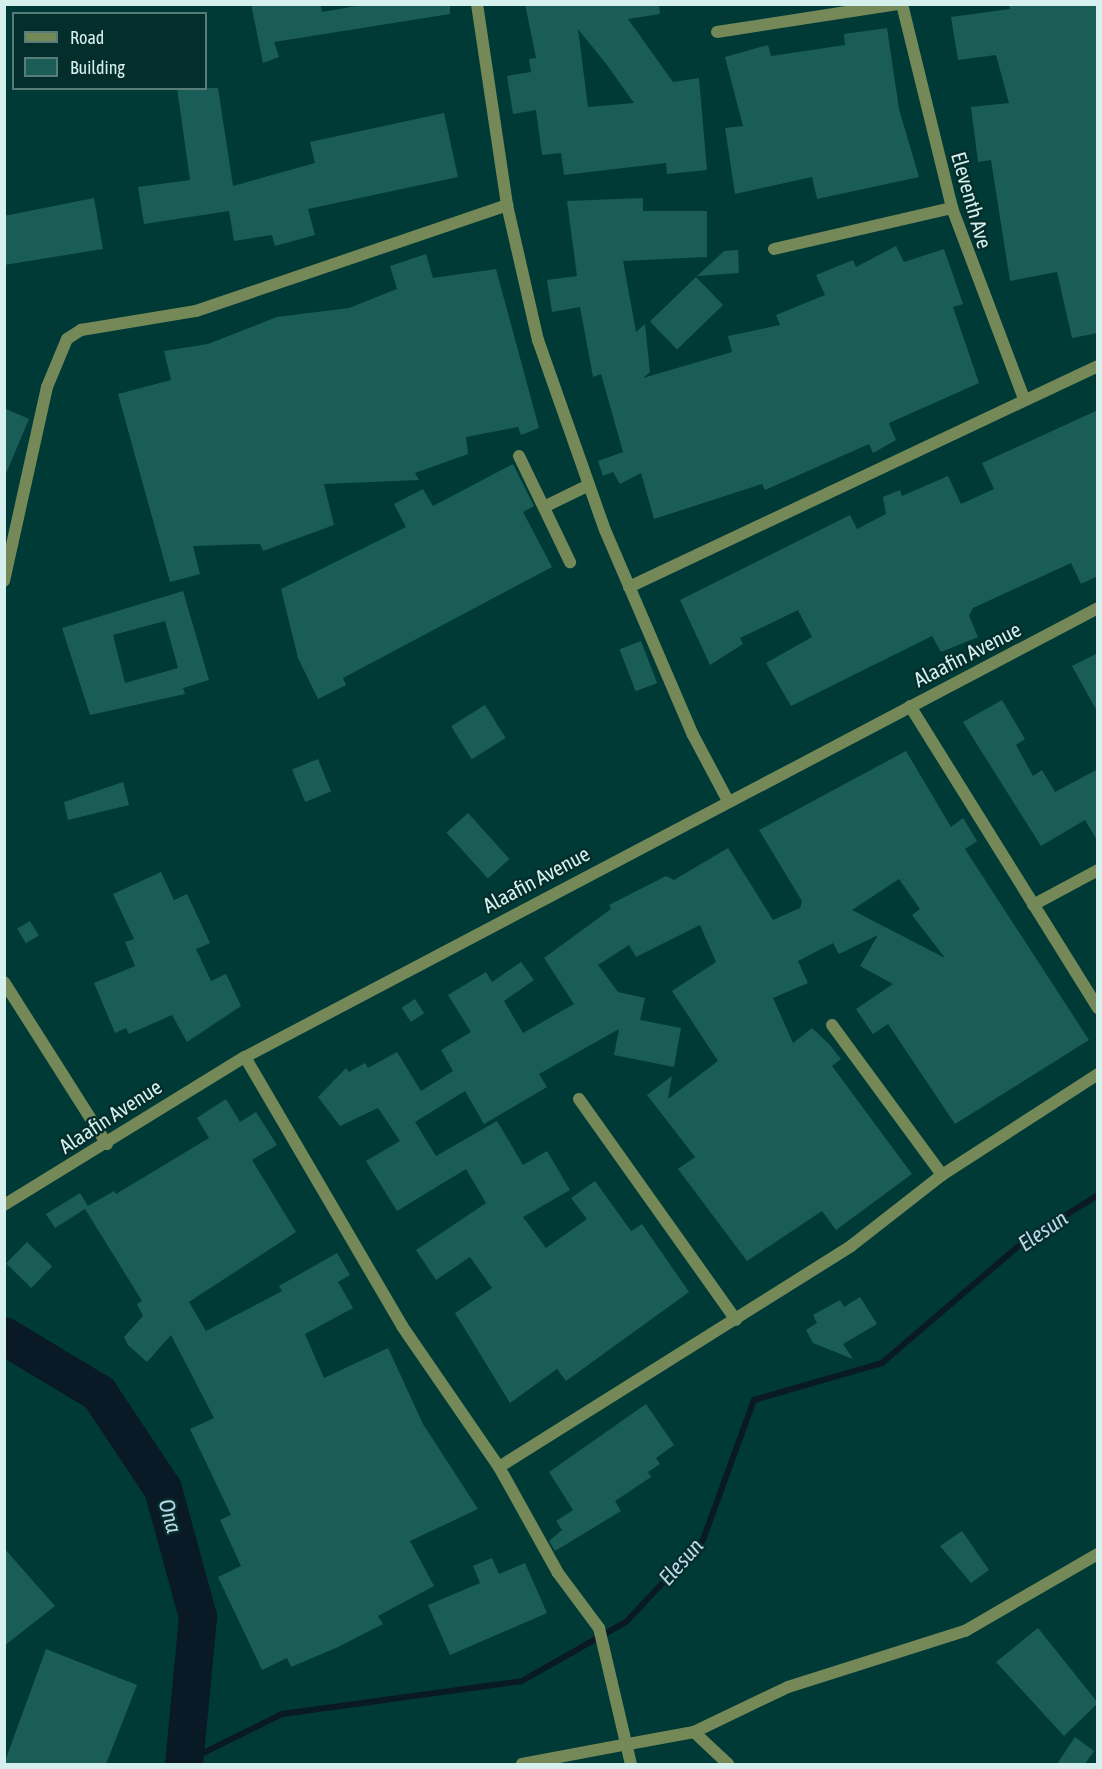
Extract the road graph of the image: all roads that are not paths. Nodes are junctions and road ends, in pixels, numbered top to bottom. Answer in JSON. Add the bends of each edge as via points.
{"nodes":[{"id":1,"x":477,"y":4,"type":"edge"},
{"id":2,"x":900,"y":4,"type":"edge"},
{"id":3,"x":717,"y":32,"type":"dead end"},
{"id":4,"x":507,"y":205,"type":"junction"},
{"id":5,"x":952,"y":208,"type":"junction"},
{"id":6,"x":774,"y":249,"type":"dead end"},
{"id":7,"x":1098,"y":366,"type":"edge"},
{"id":8,"x":1024,"y":399,"type":"junction"},
{"id":9,"x":519,"y":456,"type":"dead end"},
{"id":10,"x":589,"y":486,"type":"junction"},
{"id":11,"x":544,"y":507,"type":"junction"},
{"id":12,"x":570,"y":562,"type":"dead end"},
{"id":13,"x":4,"y":581,"type":"edge"},
{"id":14,"x":629,"y":587,"type":"junction"},
{"id":15,"x":1098,"y":608,"type":"edge"},
{"id":16,"x":910,"y":706,"type":"junction"},
{"id":17,"x":727,"y":800,"type":"junction"},
{"id":18,"x":1098,"y":870,"type":"edge"},
{"id":19,"x":1033,"y":905,"type":"junction"},
{"id":20,"x":6,"y":988,"type":"edge"},
{"id":21,"x":1098,"y":1008,"type":"edge"},
{"id":22,"x":832,"y":1025,"type":"dead end"},
{"id":23,"x":245,"y":1057,"type":"junction"},
{"id":24,"x":1098,"y":1074,"type":"edge"},
{"id":25,"x":579,"y":1099,"type":"dead end"},
{"id":26,"x":107,"y":1144,"type":"junction"},
{"id":27,"x":942,"y":1175,"type":"junction"},
{"id":28,"x":4,"y":1205,"type":"edge"},
{"id":29,"x":736,"y":1320,"type":"junction"},
{"id":30,"x":500,"y":1467,"type":"junction"},
{"id":31,"x":1098,"y":1554,"type":"edge"},
{"id":32,"x":694,"y":1732,"type":"junction"},
{"id":33,"x":623,"y":1745,"type":"junction"},
{"id":34,"x":522,"y":1764,"type":"edge"},
{"id":35,"x":631,"y":1764,"type":"edge"},
{"id":36,"x":728,"y":1764,"type":"edge"}],
"edges":[{"from":1,"to":4,"type":"street"},
{"from":2,"to":3,"type":"street"},
{"from":2,"to":5,"type":"street","name":"Eleventh Ave"},
{"from":4,"to":10,"type":"street","via":[[538,340]]},
{"from":4,"to":13,"type":"street","via":[[196,311],[81,330],[67,339],[47,387]]},
{"from":5,"to":6,"type":"street"},
{"from":5,"to":8,"type":"street","name":"Eleventh Ave"},
{"from":7,"to":8,"type":"street"},
{"from":8,"to":14,"type":"street"},
{"from":9,"to":11,"type":"street"},
{"from":10,"to":11,"type":"street"},
{"from":10,"to":14,"type":"street"},
{"from":11,"to":12,"type":"street"},
{"from":14,"to":17,"type":"street"},
{"from":15,"to":16,"type":"street","name":"Alaafin Avenue"},
{"from":16,"to":17,"type":"street","name":"Alaafin Avenue"},
{"from":16,"to":19,"type":"street"},
{"from":17,"to":23,"type":"street","name":"Alaafin Avenue"},
{"from":18,"to":19,"type":"street"},
{"from":19,"to":21,"type":"street"},
{"from":20,"to":26,"type":"street"},
{"from":22,"to":27,"type":"street"},
{"from":23,"to":26,"type":"street","name":"Alaafin Avenue"},
{"from":23,"to":30,"type":"street","via":[[402,1326]]},
{"from":24,"to":27,"type":"street"},
{"from":25,"to":29,"type":"street"},
{"from":26,"to":28,"type":"street","name":"Alaafin Avenue"},
{"from":27,"to":29,"type":"street","via":[[851,1246]]},
{"from":29,"to":30,"type":"street"},
{"from":30,"to":33,"type":"street","via":[[603,1642]]},
{"from":31,"to":32,"type":"street","via":[[965,1631],[788,1687]]},
{"from":32,"to":33,"type":"street"},
{"from":32,"to":36,"type":"street"},
{"from":33,"to":34,"type":"street"},
{"from":33,"to":35,"type":"street"}]}
